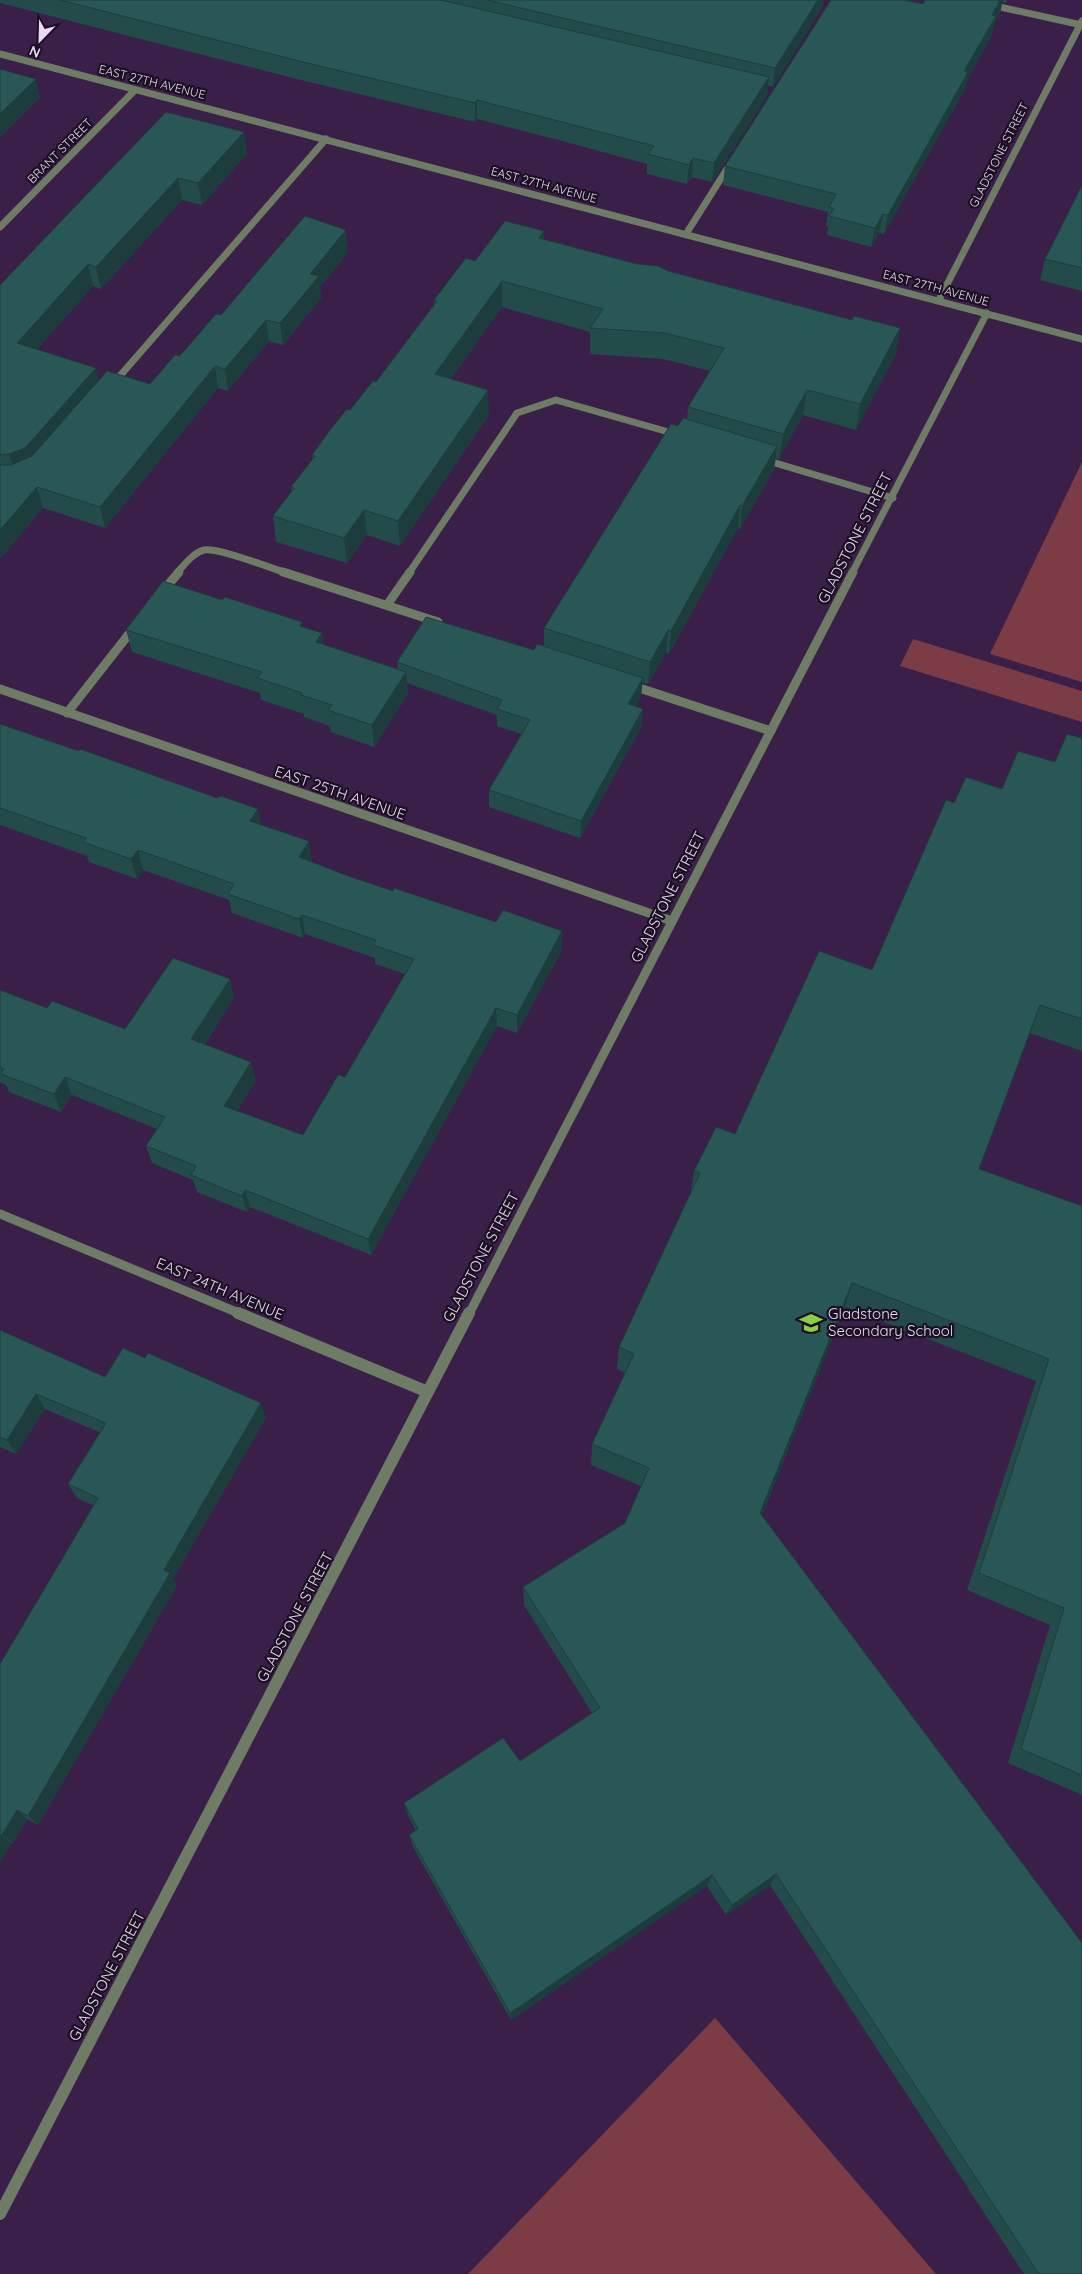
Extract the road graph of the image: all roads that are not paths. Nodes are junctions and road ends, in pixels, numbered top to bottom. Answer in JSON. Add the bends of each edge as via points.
{"nodes":[{"id":1,"x":968,"y":0,"type":"edge"},
{"id":2,"x":1081,"y":24,"type":"edge"},
{"id":3,"x":0,"y":54,"type":"edge"},
{"id":4,"x":135,"y":90,"type":"junction"},
{"id":5,"x":326,"y":139,"type":"junction"},
{"id":6,"x":734,"y":157,"type":"edge"},
{"id":7,"x":0,"y":228,"type":"edge"},
{"id":8,"x":686,"y":234,"type":"junction"},
{"id":9,"x":939,"y":300,"type":"junction"},
{"id":10,"x":987,"y":313,"type":"junction"},
{"id":11,"x":1082,"y":339,"type":"edge"},
{"id":12,"x":106,"y":392,"type":"edge"},
{"id":13,"x":689,"y":438,"type":"edge"},
{"id":14,"x":756,"y":458,"type":"edge"},
{"id":15,"x":893,"y":498,"type":"junction"},
{"id":16,"x":158,"y":597,"type":"edge"},
{"id":17,"x":387,"y":605,"type":"junction"},
{"id":18,"x":141,"y":620,"type":"edge"},
{"id":19,"x":444,"y":624,"type":"edge"},
{"id":20,"x":623,"y":683,"type":"edge"},
{"id":21,"x":0,"y":689,"type":"edge"},
{"id":22,"x":67,"y":713,"type":"junction"},
{"id":23,"x":771,"y":731,"type":"junction"},
{"id":24,"x":672,"y":921,"type":"junction"},
{"id":25,"x":0,"y":1214,"type":"edge"},
{"id":26,"x":428,"y":1392,"type":"junction"},
{"id":27,"x":0,"y":2214,"type":"edge"}],
"edges":[{"from":1,"to":2,"type":"street"},
{"from":2,"to":9,"type":"street","name":"GLADSTONE STREET"},
{"from":3,"to":4,"type":"street","name":"EAST 27TH AVENUE"},
{"from":4,"to":5,"type":"street","name":"EAST 27TH AVENUE"},
{"from":4,"to":7,"type":"street","name":"BRANT STREET"},
{"from":5,"to":8,"type":"street","name":"EAST 27TH AVENUE"},
{"from":5,"to":12,"type":"street"},
{"from":6,"to":8,"type":"street"},
{"from":8,"to":9,"type":"street","name":"EAST 27TH AVENUE"},
{"from":9,"to":10,"type":"street","name":"EAST 27TH AVENUE"},
{"from":10,"to":11,"type":"street","name":"EAST 27TH AVENUE"},
{"from":10,"to":15,"type":"street","name":"GLADSTONE STREET"},
{"from":13,"to":17,"type":"street","via":[[556,400],[517,413]]},
{"from":14,"to":15,"type":"street"},
{"from":15,"to":23,"type":"street","name":"GLADSTONE STREET"},
{"from":16,"to":17,"type":"street","via":[[188,560],[204,550],[222,552]]},
{"from":17,"to":19,"type":"street"},
{"from":18,"to":22,"type":"street"},
{"from":20,"to":23,"type":"street"},
{"from":21,"to":22,"type":"street","name":"EAST 25TH AVENUE"},
{"from":22,"to":24,"type":"street","name":"EAST 25TH AVENUE"},
{"from":23,"to":24,"type":"street","name":"GLADSTONE STREET"},
{"from":24,"to":26,"type":"street","name":"GLADSTONE STREET"},
{"from":25,"to":26,"type":"street","name":"EAST 24TH AVENUE"},
{"from":26,"to":27,"type":"street","name":"GLADSTONE STREET"}]}
